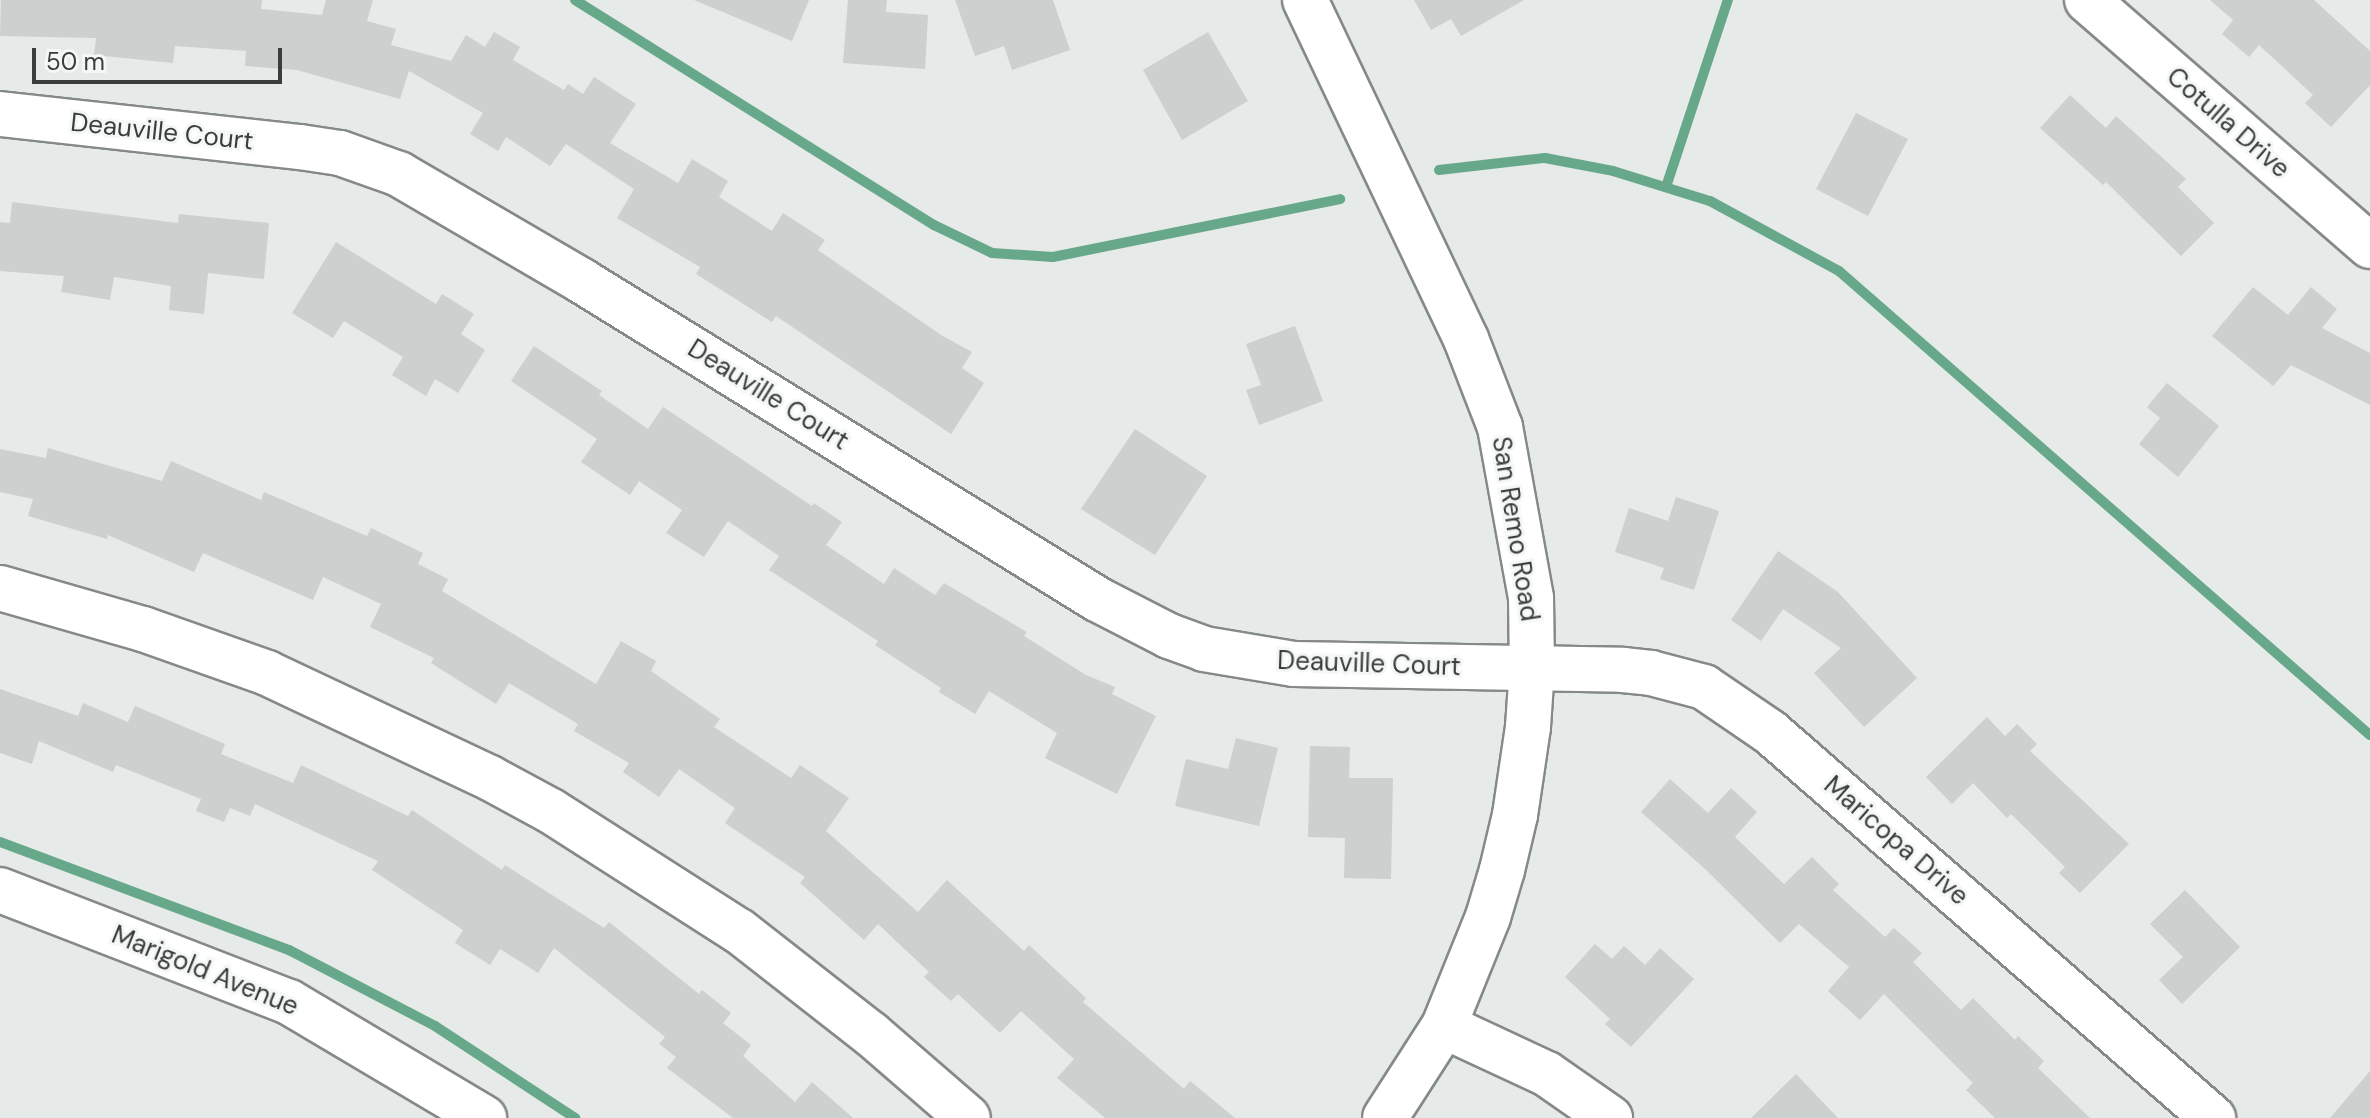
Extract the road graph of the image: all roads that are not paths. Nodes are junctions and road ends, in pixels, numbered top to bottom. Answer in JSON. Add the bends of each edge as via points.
{"nodes":[{"id":1,"x":1305,"y":0,"type":"edge"},
{"id":2,"x":2087,"y":0,"type":"edge"},
{"id":3,"x":0,"y":114,"type":"edge"},
{"id":4,"x":2370,"y":246,"type":"edge"},
{"id":5,"x":0,"y":588,"type":"edge"},
{"id":6,"x":1532,"y":668,"type":"junction"},
{"id":7,"x":0,"y":890,"type":"edge"},
{"id":8,"x":1444,"y":1026,"type":"junction"},
{"id":9,"x":484,"y":1118,"type":"edge"},
{"id":10,"x":968,"y":1118,"type":"edge"},
{"id":11,"x":1385,"y":1118,"type":"edge"},
{"id":12,"x":1610,"y":1118,"type":"edge"},
{"id":13,"x":2213,"y":1118,"type":"edge"}],
"edges":[{"from":1,"to":6,"type":"street","name":"San Remo Road","via":[[1466,339],[1500,427],[1531,598]]},
{"from":2,"to":4,"type":"street","name":"Cotulla Drive"},
{"from":3,"to":6,"type":"street","name":"Deauville Court","via":[[340,153],[399,174],[1097,599],[1180,640],[1266,662]]},
{"from":5,"to":10,"type":"street","via":[[143,629],[267,673],[515,791],[739,931]]},
{"from":6,"to":8,"type":"street","name":"San Remo Road","via":[[1522,773],[1502,870]]},
{"from":6,"to":13,"type":"street","name":"Maricopa Drive","via":[[1651,673],[1693,683],[1728,700]]},
{"from":7,"to":9,"type":"street","name":"Marigold Avenue","via":[[289,1002]]},
{"from":8,"to":11,"type":"street","name":"San Remo Road"},
{"from":8,"to":12,"type":"street","via":[[1547,1074]]}]}
